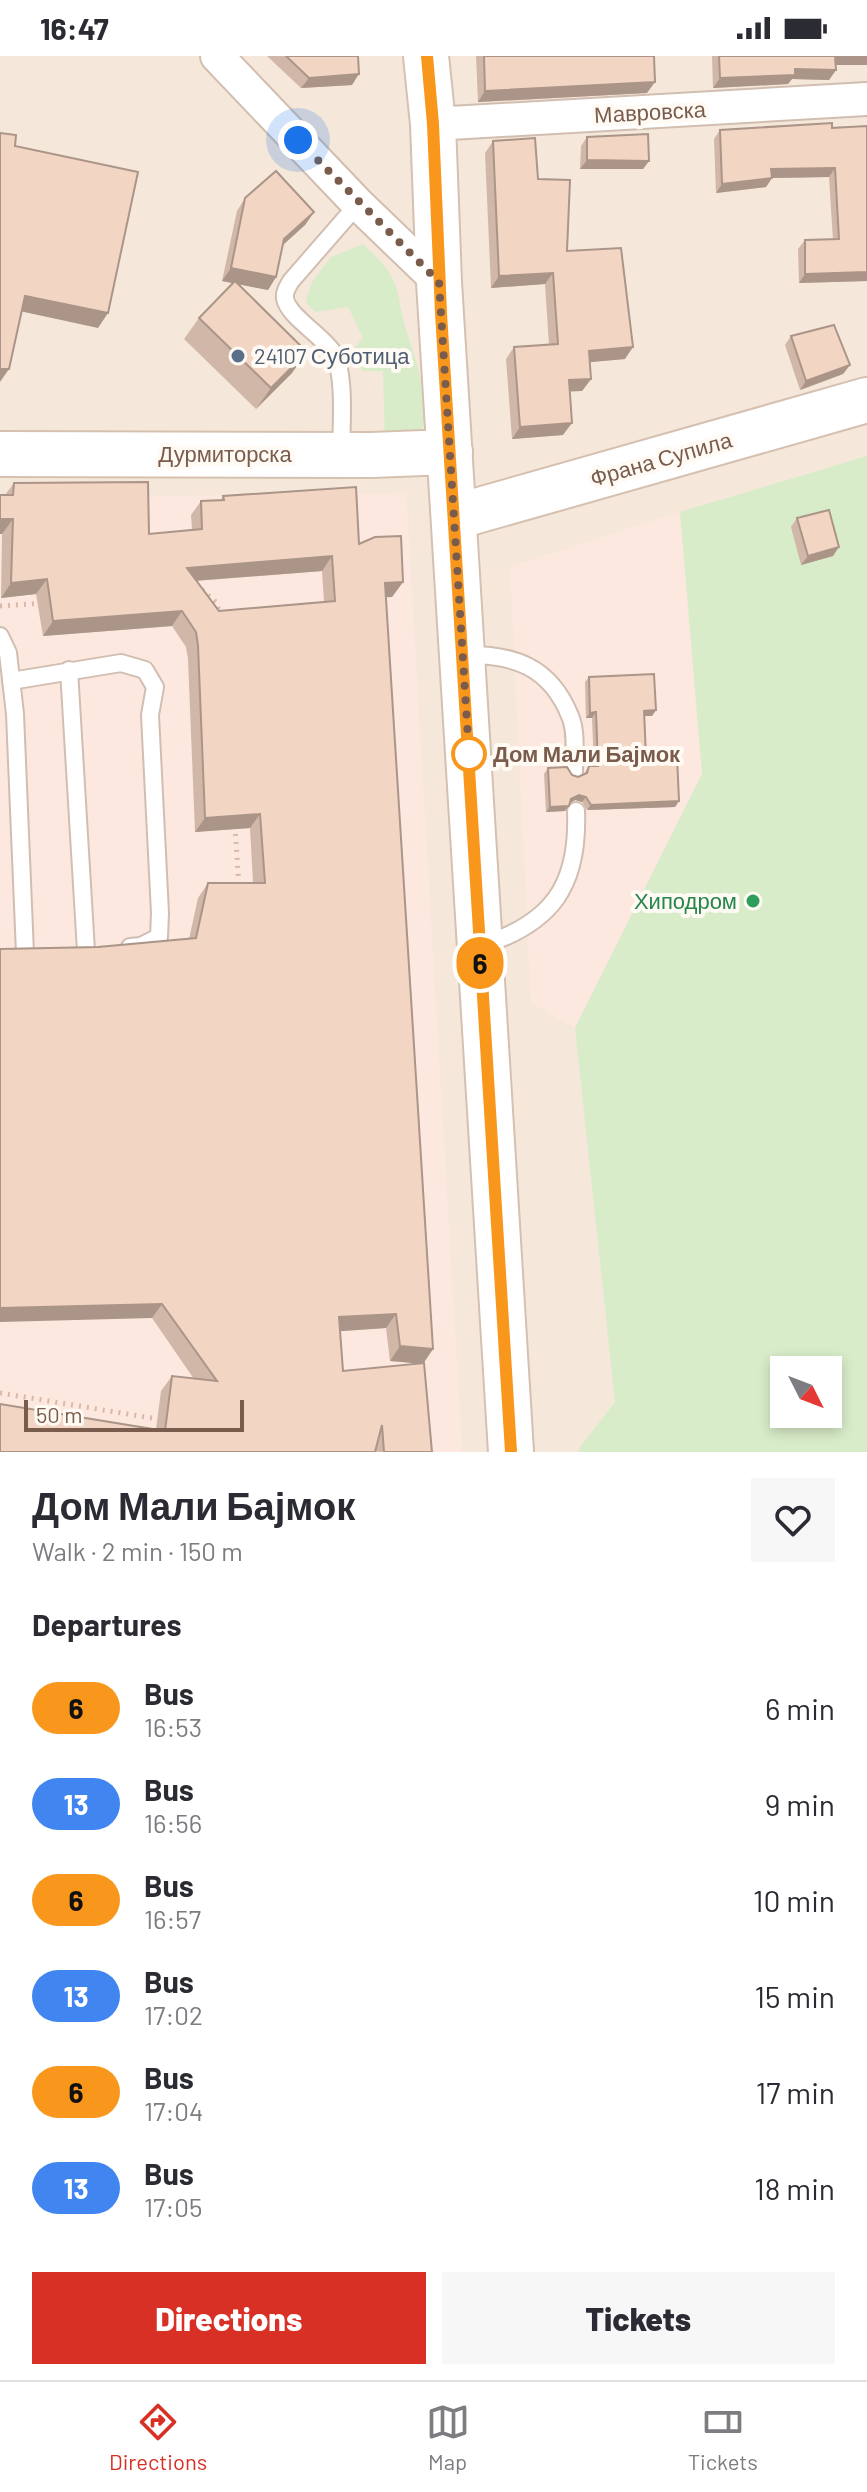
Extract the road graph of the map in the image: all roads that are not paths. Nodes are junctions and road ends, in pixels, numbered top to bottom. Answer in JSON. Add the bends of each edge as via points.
{"nodes":[{"id":1,"x":217,"y":56,"type":"edge"},
{"id":2,"x":426,"y":56,"type":"edge"},
{"id":3,"x":867,"y":99,"type":"edge"},
{"id":4,"x":433,"y":124,"type":"junction"},
{"id":5,"x":358,"y":204,"type":"junction"},
{"id":6,"x":439,"y":282,"type":"junction"},
{"id":7,"x":867,"y":400,"type":"edge"},
{"id":8,"x":450,"y":452,"type":"junction"},
{"id":9,"x":0,"y":454,"type":"edge"},
{"id":10,"x":341,"y":454,"type":"junction"},
{"id":11,"x":455,"y":517,"type":"junction"},
{"id":12,"x":0,"y":636,"type":"edge"},
{"id":13,"x":463,"y":655,"type":"junction"},
{"id":14,"x":69,"y":670,"type":"junction"},
{"id":15,"x":11,"y":681,"type":"junction"},
{"id":16,"x":574,"y":772,"type":"edge"},
{"id":17,"x":576,"y":811,"type":"dead end"},
{"id":18,"x":479,"y":946,"type":"junction"},
{"id":19,"x":26,"y":953,"type":"edge"},
{"id":20,"x":511,"y":1452,"type":"edge"}],
"edges":[{"from":1,"to":5,"type":"street"},
{"from":2,"to":4,"type":"main road"},
{"from":3,"to":4,"type":"street","name":"Мавровска"},
{"from":4,"to":6,"type":"main road"},
{"from":5,"to":6,"type":"street"},
{"from":5,"to":10,"type":"lane","via":[[291,281],[285,295],[291,311],[337,358]]},
{"from":6,"to":8,"type":"main road"},
{"from":7,"to":11,"type":"main road","name":"Франа Супила"},
{"from":8,"to":10,"type":"main road","name":"Дурмиторска"},
{"from":8,"to":11,"type":"main road"},
{"from":9,"to":10,"type":"main road","name":"Дурмиторска"},
{"from":11,"to":13,"type":"main road"},
{"from":12,"to":15,"type":"lane"},
{"from":13,"to":16,"type":"lane","via":[[491,654],[534,667],[556,690],[572,718]]},
{"from":13,"to":18,"type":"main road"},
{"from":14,"to":14,"type":"lane","via":[[121,663],[145,670],[155,687],[150,715],[159,937],[141,946],[93,950]]},
{"from":14,"to":15,"type":"lane"},
{"from":15,"to":19,"type":"lane"},
{"from":17,"to":18,"type":"lane","via":[[569,878],[547,911],[514,935]]},
{"from":18,"to":20,"type":"main road"}]}
